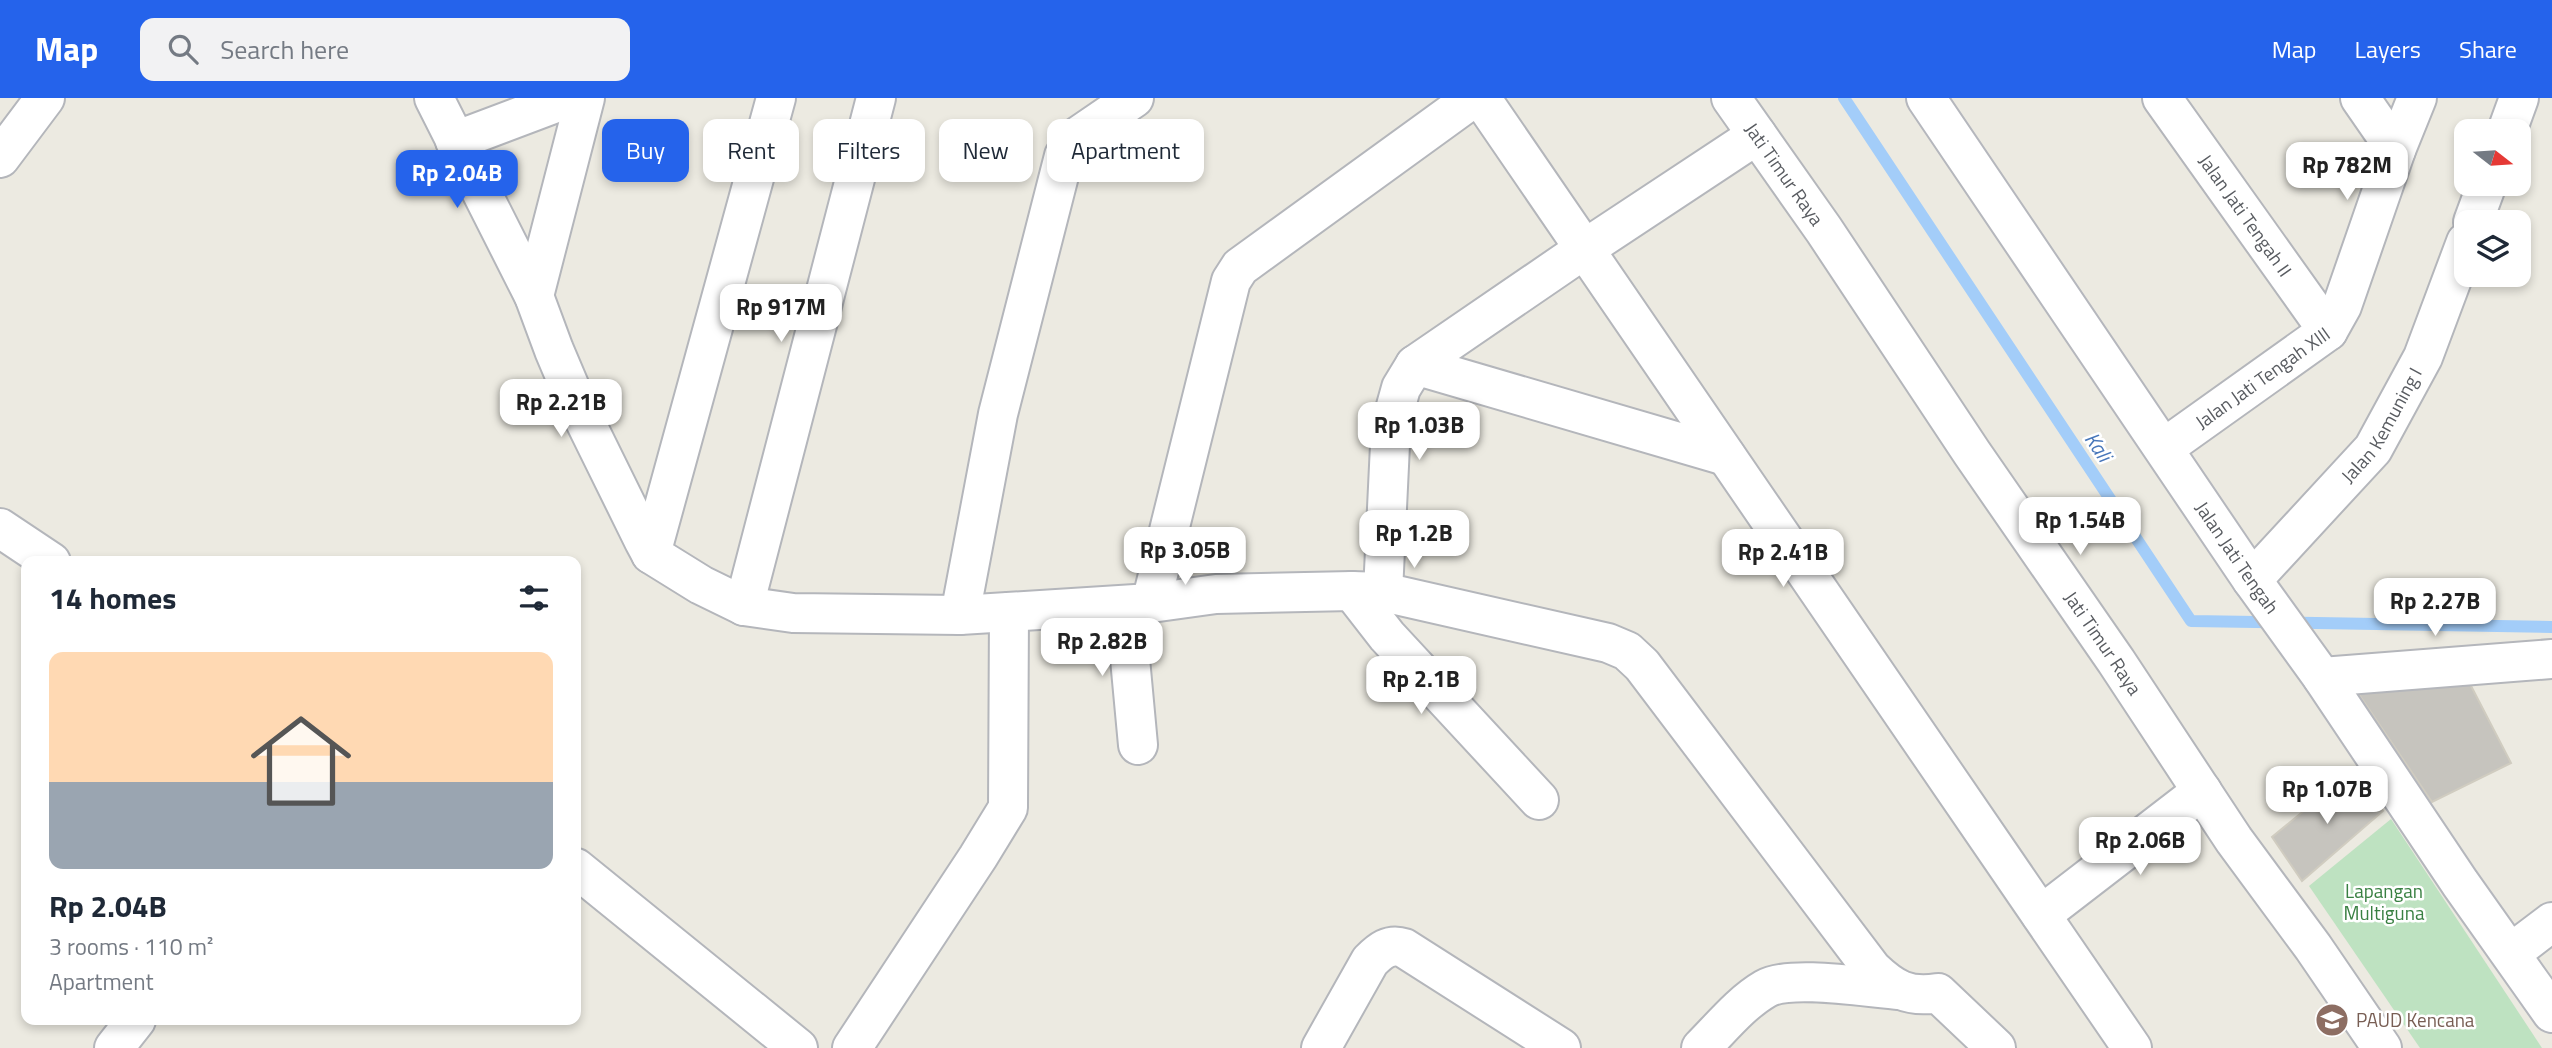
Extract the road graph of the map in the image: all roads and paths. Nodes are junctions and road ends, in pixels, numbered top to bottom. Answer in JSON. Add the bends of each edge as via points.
{"nodes":[{"id":1,"x":46,"y":98,"type":"edge"},
{"id":2,"x":435,"y":98,"type":"edge"},
{"id":3,"x":569,"y":98,"type":"edge"},
{"id":4,"x":585,"y":98,"type":"edge"},
{"id":5,"x":776,"y":98,"type":"edge"},
{"id":6,"x":876,"y":98,"type":"edge"},
{"id":7,"x":1134,"y":98,"type":"edge"},
{"id":8,"x":1473,"y":98,"type":"edge"},
{"id":9,"x":1481,"y":98,"type":"edge"},
{"id":10,"x":1731,"y":98,"type":"edge"},
{"id":11,"x":1926,"y":98,"type":"edge"},
{"id":12,"x":2162,"y":98,"type":"edge"},
{"id":13,"x":2360,"y":98,"type":"edge"},
{"id":14,"x":2417,"y":98,"type":"edge"},
{"id":15,"x":2519,"y":98,"type":"edge"},
{"id":16,"x":2511,"y":119,"type":"edge"},
{"id":17,"x":1757,"y":135,"type":"junction"},
{"id":18,"x":455,"y":141,"type":"junction"},
{"id":19,"x":2396,"y":150,"type":"junction"},
{"id":20,"x":0,"y":158,"type":"edge"},
{"id":21,"x":1586,"y":248,"type":"junction"},
{"id":22,"x":2454,"y":274,"type":"edge"},
{"id":23,"x":534,"y":296,"type":"junction"},
{"id":24,"x":2328,"y":331,"type":"junction"},
{"id":25,"x":1415,"y":365,"type":"junction"},
{"id":26,"x":2164,"y":448,"type":"junction"},
{"id":27,"x":1726,"y":456,"type":"junction"},
{"id":28,"x":0,"y":528,"type":"edge"},
{"id":29,"x":651,"y":554,"type":"junction"},
{"id":30,"x":42,"y":556,"type":"edge"},
{"id":31,"x":1368,"y":591,"type":"junction"},
{"id":32,"x":2261,"y":593,"type":"junction"},
{"id":33,"x":1138,"y":604,"type":"junction"},
{"id":34,"x":744,"y":606,"type":"junction"},
{"id":35,"x":1009,"y":612,"type":"junction"},
{"id":36,"x":960,"y":615,"type":"junction"},
{"id":37,"x":2552,"y":659,"type":"edge"},
{"id":38,"x":2322,"y":677,"type":"junction"},
{"id":39,"x":1138,"y":746,"type":"dead end"},
{"id":40,"x":2202,"y":791,"type":"junction"},
{"id":41,"x":1539,"y":800,"type":"dead end"},
{"id":42,"x":581,"y":872,"type":"edge"},
{"id":43,"x":2041,"y":915,"type":"junction"},
{"id":44,"x":2552,"y":922,"type":"edge"},
{"id":45,"x":2511,"y":953,"type":"junction"},
{"id":46,"x":1900,"y":990,"type":"junction"},
{"id":47,"x":2552,"y":1013,"type":"edge"},
{"id":48,"x":132,"y":1025,"type":"edge"},
{"id":49,"x":114,"y":1048,"type":"edge"},
{"id":50,"x":798,"y":1048,"type":"edge"},
{"id":51,"x":852,"y":1048,"type":"edge"},
{"id":52,"x":1321,"y":1048,"type":"edge"},
{"id":53,"x":1561,"y":1048,"type":"edge"},
{"id":54,"x":1702,"y":1048,"type":"edge"},
{"id":55,"x":1996,"y":1048,"type":"edge"},
{"id":56,"x":2132,"y":1048,"type":"edge"},
{"id":57,"x":2382,"y":1048,"type":"edge"}],
"edges":[{"from":1,"to":20,"type":"street"},
{"from":2,"to":18,"type":"street"},
{"from":3,"to":18,"type":"street"},
{"from":4,"to":23,"type":"street"},
{"from":5,"to":29,"type":"street"},
{"from":6,"to":34,"type":"street"},
{"from":7,"to":36,"type":"street","via":[[1074,139],[1065,156],[998,414]]},
{"from":8,"to":33,"type":"street","via":[[1240,267],[1231,281]]},
{"from":9,"to":21,"type":"street"},
{"from":10,"to":17,"type":"street","name":"Jati Timur Raya"},
{"from":11,"to":26,"type":"street","name":"Jalan Jati Tengah"},
{"from":12,"to":24,"type":"street","name":"Jalan Jati Tengah II"},
{"from":13,"to":19,"type":"street"},
{"from":14,"to":19,"type":"street","name":"Jalan Jati Tengah XIII"},
{"from":15,"to":16,"type":"street"},
{"from":17,"to":21,"type":"street"},
{"from":17,"to":40,"type":"street","name":"Jati Timur Raya"},
{"from":18,"to":23,"type":"street"},
{"from":19,"to":24,"type":"street","name":"Jalan Jati Tengah XIII","via":[[2342,306]]},
{"from":21,"to":25,"type":"street"},
{"from":21,"to":27,"type":"street"},
{"from":22,"to":32,"type":"street","name":"Jalan Kemuning I","via":[[2423,357],[2373,449]]},
{"from":23,"to":29,"type":"street","via":[[579,409]]},
{"from":24,"to":26,"type":"street","name":"Jalan Jati Tengah XIII"},
{"from":25,"to":27,"type":"street"},
{"from":25,"to":31,"type":"street","via":[[1401,388],[1391,424]]},
{"from":26,"to":32,"type":"street","name":"Jalan Jati Tengah"},
{"from":27,"to":43,"type":"street"},
{"from":28,"to":30,"type":"street"},
{"from":29,"to":34,"type":"street"},
{"from":31,"to":33,"type":"street","via":[[1216,594]]},
{"from":31,"to":41,"type":"street","via":[[1387,636]]},
{"from":31,"to":46,"type":"street","via":[[1608,643],[1627,651],[1642,664],[1872,969]]},
{"from":32,"to":38,"type":"street","name":"Jalan Jati Tengah"},
{"from":33,"to":35,"type":"street"},
{"from":33,"to":39,"type":"street"},
{"from":34,"to":36,"type":"street","via":[[793,613]]},
{"from":35,"to":36,"type":"street"},
{"from":35,"to":51,"type":"street","via":[[1008,808]]},
{"from":37,"to":38,"type":"street"},
{"from":38,"to":45,"type":"street","name":"Jalan Jati Tengah"},
{"from":40,"to":43,"type":"street"},
{"from":40,"to":57,"type":"street","name":"Jati Timur Raya"},
{"from":42,"to":50,"type":"street"},
{"from":43,"to":56,"type":"street"},
{"from":44,"to":45,"type":"street"},
{"from":45,"to":47,"type":"street","name":"Jalan Jati Tengah"},
{"from":46,"to":54,"type":"street","via":[[1789,981],[1766,988]]},
{"from":46,"to":55,"type":"street","via":[[1921,996],[1938,993]]},
{"from":48,"to":49,"type":"street"},
{"from":52,"to":53,"type":"street","via":[[1370,961],[1380,951],[1397,945]]}]}
